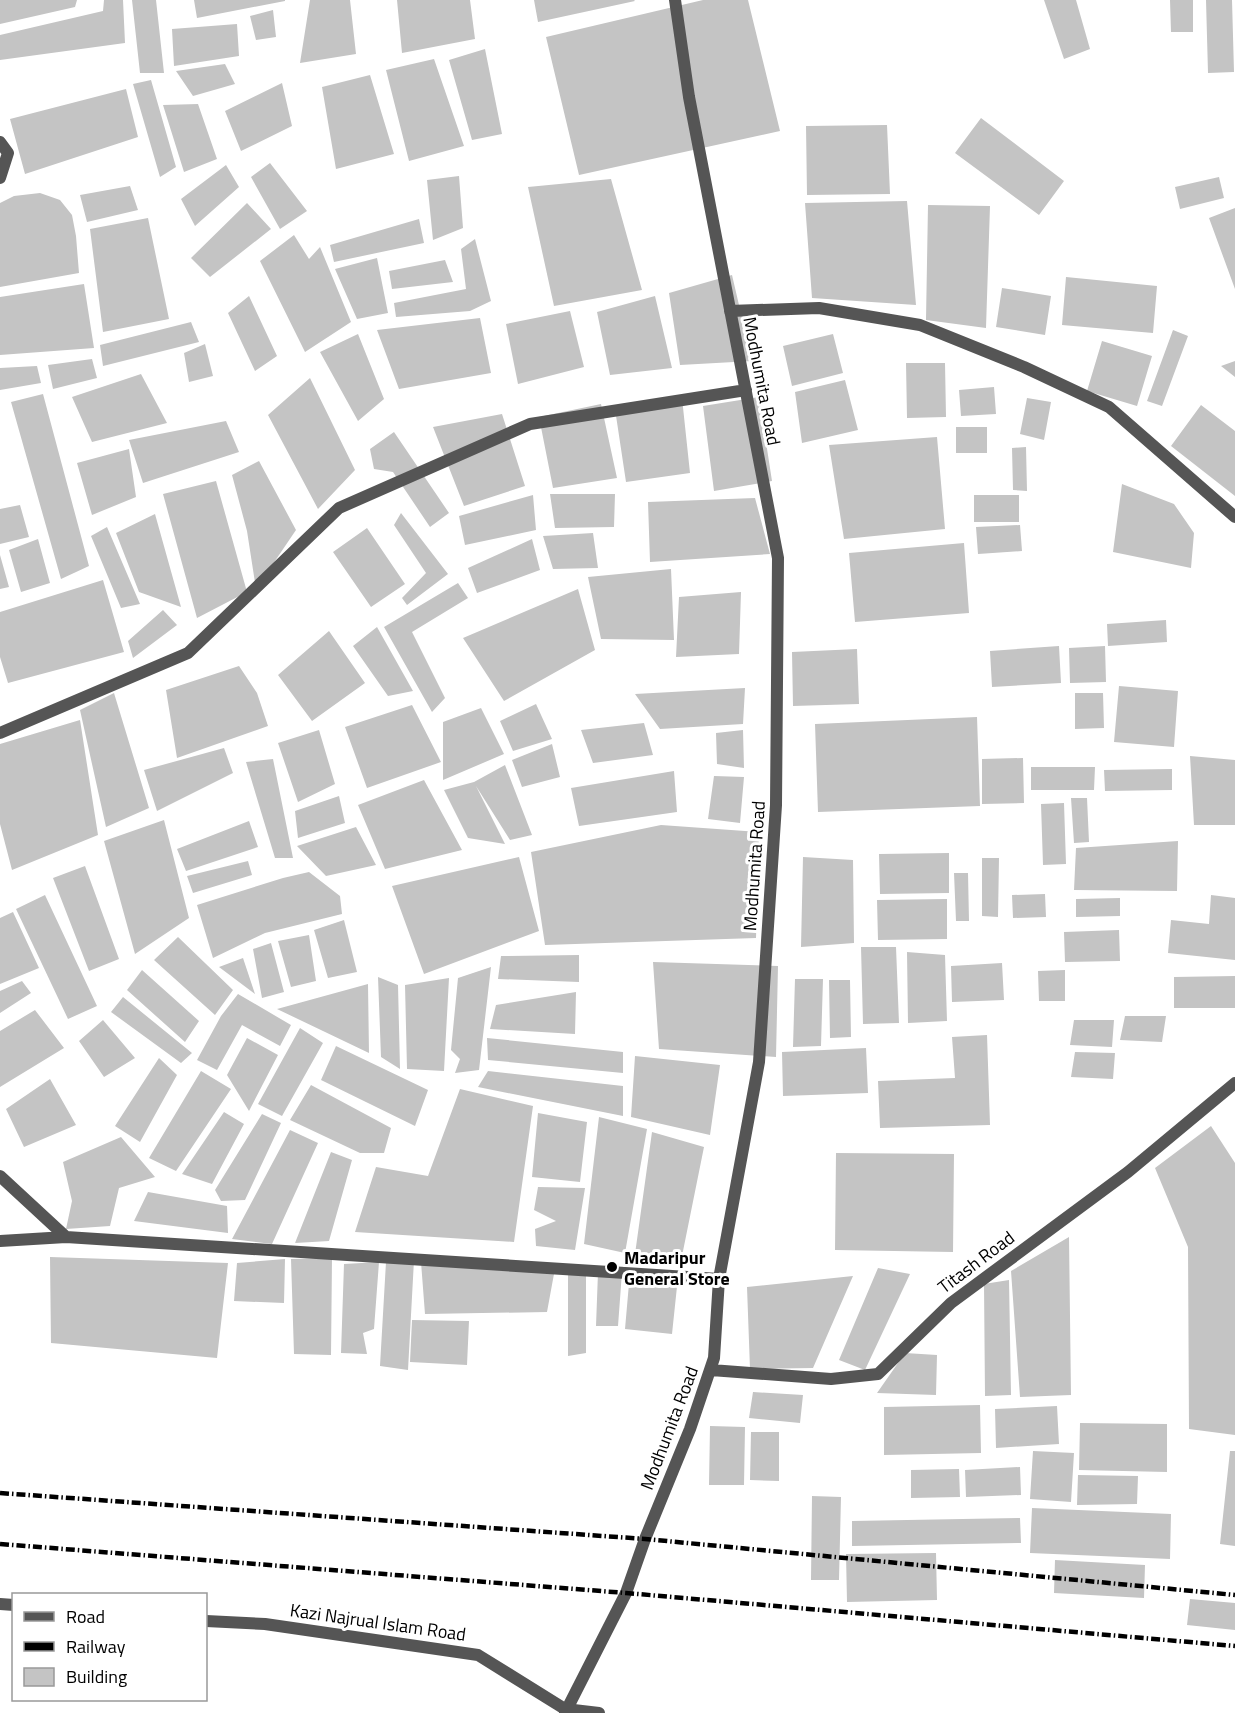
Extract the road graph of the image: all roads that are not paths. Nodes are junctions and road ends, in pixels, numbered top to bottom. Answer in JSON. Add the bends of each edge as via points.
{"nodes":[{"id":1,"x":675,"y":0,"type":"edge"},
{"id":2,"x":0,"y":142,"type":"edge"},
{"id":3,"x":0,"y":178,"type":"edge"},
{"id":4,"x":730,"y":312,"type":"junction"},
{"id":5,"x":746,"y":390,"type":"junction"},
{"id":6,"x":1235,"y":517,"type":"edge"},
{"id":7,"x":0,"y":733,"type":"edge"},
{"id":8,"x":1235,"y":1083,"type":"edge"},
{"id":9,"x":0,"y":1176,"type":"edge"},
{"id":10,"x":66,"y":1237,"type":"junction"},
{"id":11,"x":0,"y":1240,"type":"edge"},
{"id":12,"x":719,"y":1279,"type":"junction"},
{"id":13,"x":711,"y":1370,"type":"junction"},
{"id":14,"x":207,"y":1621,"type":"edge"},
{"id":15,"x":565,"y":1711,"type":"edge"},
{"id":16,"x":599,"y":1713,"type":"edge"}],
"edges":[{"from":1,"to":4,"type":"street","name":"Modhumita Road","via":[[689,98]]},
{"from":2,"to":3,"type":"street","via":[[8,153]]},
{"from":4,"to":5,"type":"street","name":"Modhumita Road"},
{"from":4,"to":6,"type":"street","via":[[819,308],[920,325],[1024,367],[1109,407]]},
{"from":5,"to":7,"type":"street","via":[[530,424],[339,508],[188,653]]},
{"from":5,"to":12,"type":"street","name":"Modhumita Road","via":[[778,558],[777,806],[759,1062]]},
{"from":8,"to":13,"type":"street","name":"Titash Road","via":[[1128,1172],[951,1303],[878,1374],[831,1379]]},
{"from":9,"to":10,"type":"street"},
{"from":10,"to":11,"type":"street"},
{"from":10,"to":12,"type":"street"},
{"from":12,"to":13,"type":"street","name":"Modhumita Road"},
{"from":13,"to":15,"type":"street","name":"Modhumita Road","via":[[626,1593]]},
{"from":14,"to":15,"type":"street","name":"Kazi Najrual Islam Road","via":[[265,1624],[478,1655]]},
{"from":15,"to":16,"type":"street"}]}
